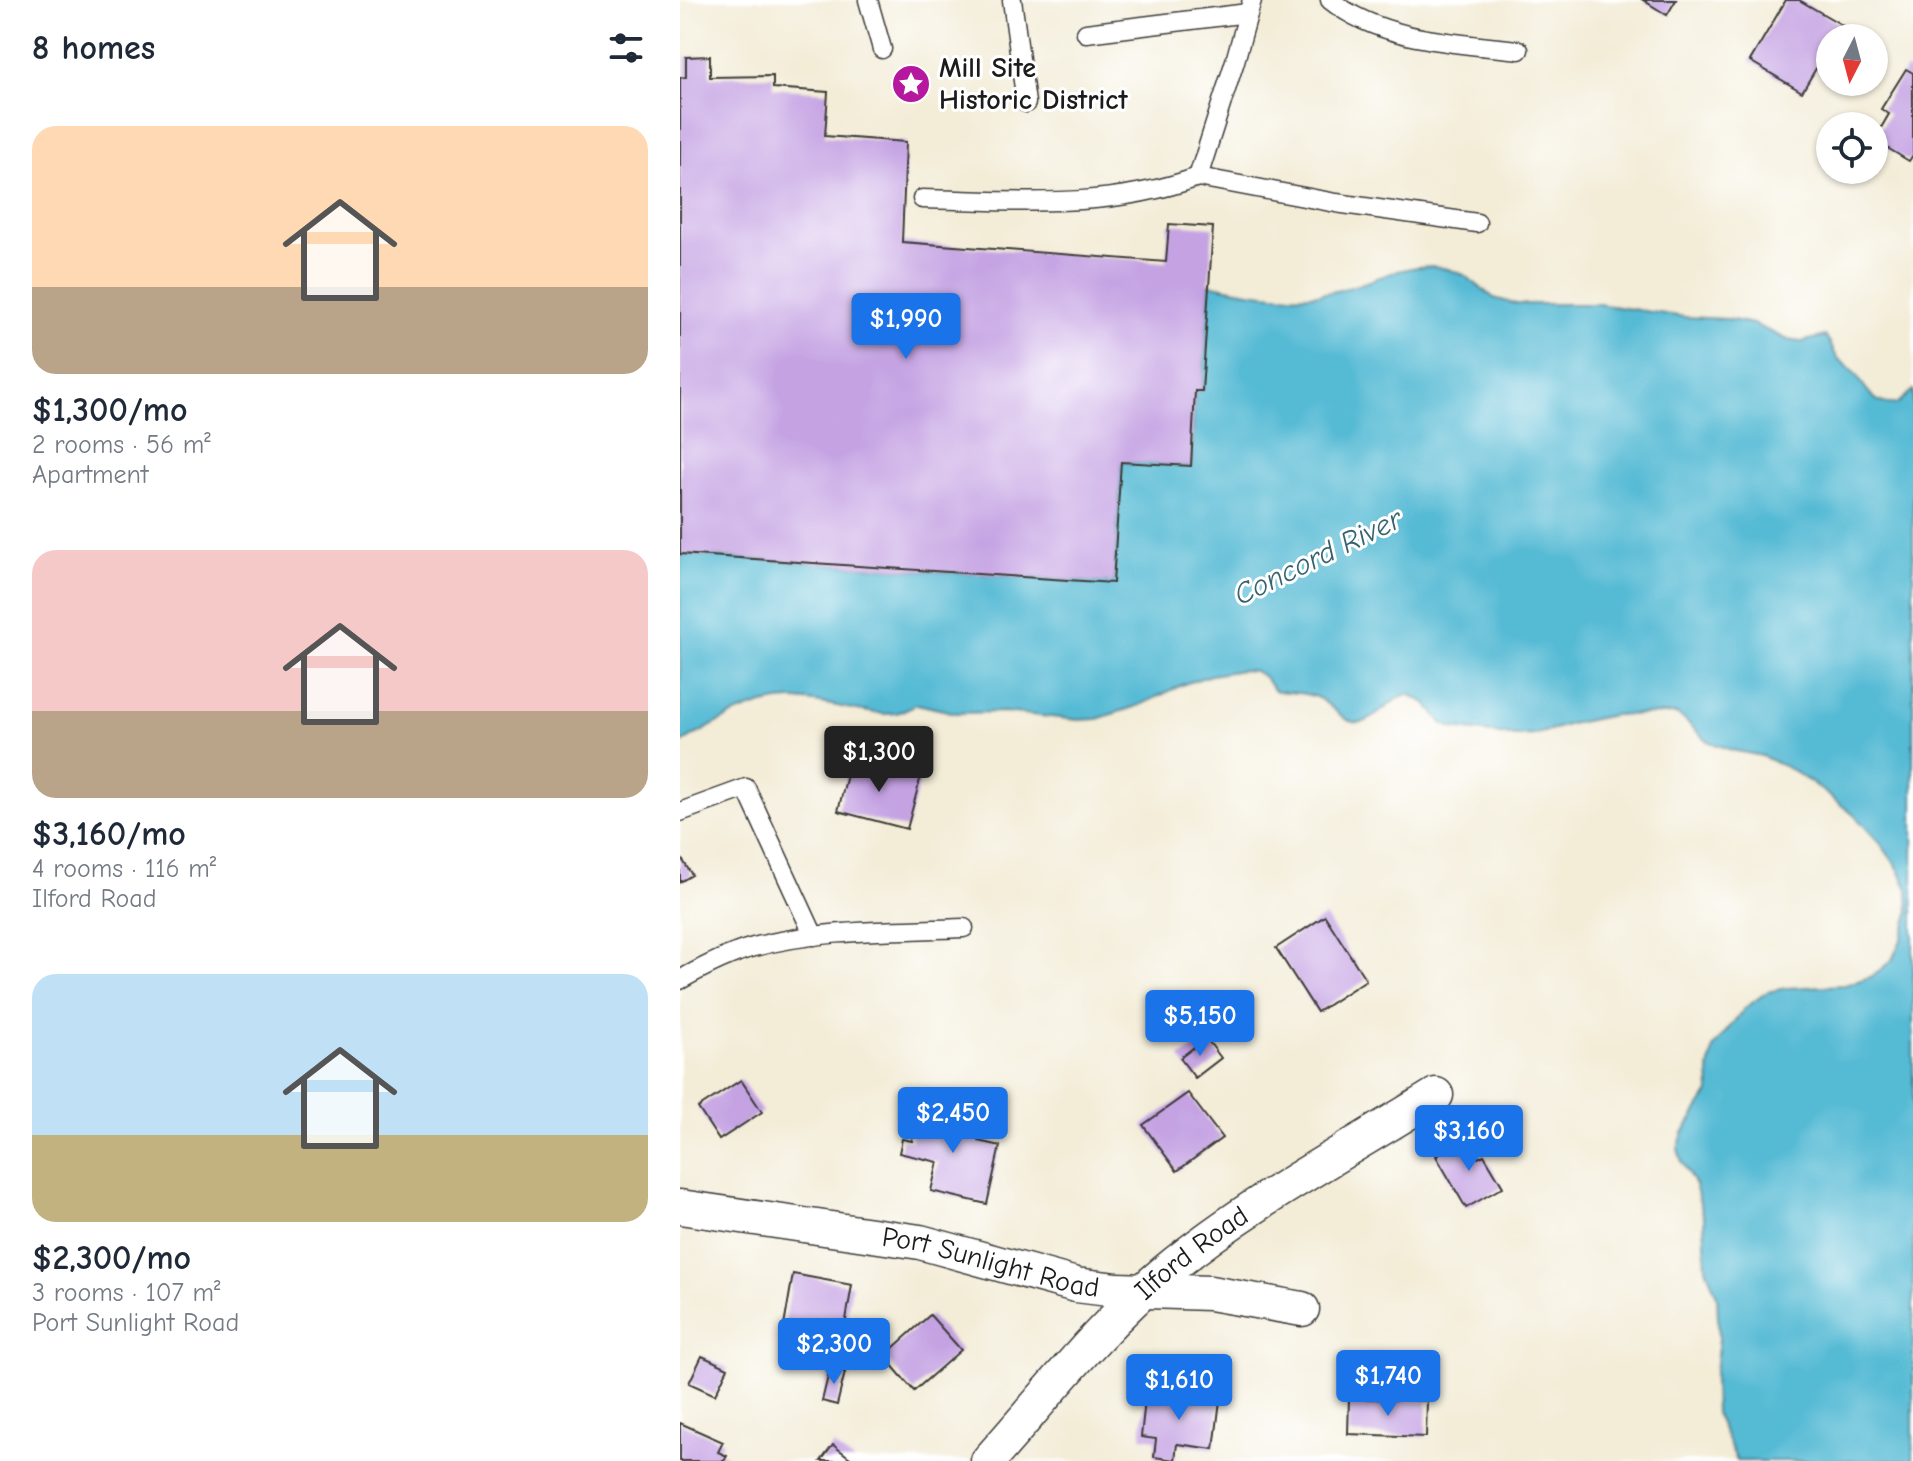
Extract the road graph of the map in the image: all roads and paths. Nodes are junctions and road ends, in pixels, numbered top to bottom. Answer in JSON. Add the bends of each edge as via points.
{"nodes":[{"id":1,"x":868,"y":0,"type":"edge"},
{"id":2,"x":1012,"y":0,"type":"edge"},
{"id":3,"x":1330,"y":0,"type":"edge"},
{"id":4,"x":1250,"y":7,"type":"edge"},
{"id":5,"x":1086,"y":33,"type":"dead end"},
{"id":6,"x":882,"y":49,"type":"dead end"},
{"id":7,"x":1519,"y":50,"type":"dead end"},
{"id":8,"x":1026,"y":103,"type":"dead end"},
{"id":9,"x":1198,"y":177,"type":"junction"},
{"id":10,"x":922,"y":199,"type":"dead end"},
{"id":11,"x":1477,"y":223,"type":"dead end"},
{"id":12,"x":680,"y":812,"type":"edge"},
{"id":13,"x":964,"y":928,"type":"dead end"},
{"id":14,"x":814,"y":936,"type":"junction"},
{"id":15,"x":680,"y":980,"type":"edge"},
{"id":16,"x":1436,"y":1095,"type":"dead end"},
{"id":17,"x":680,"y":1207,"type":"edge"},
{"id":18,"x":1144,"y":1290,"type":"junction"},
{"id":19,"x":1302,"y":1309,"type":"dead end"},
{"id":20,"x":988,"y":1461,"type":"edge"}],
"edges":[{"from":1,"to":6,"type":"lane"},
{"from":2,"to":8,"type":"lane"},
{"from":3,"to":7,"type":"lane","via":[[1389,29]]},
{"from":4,"to":5,"type":"lane"},
{"from":4,"to":9,"type":"lane"},
{"from":9,"to":10,"type":"lane","via":[[1106,200]]},
{"from":9,"to":11,"type":"lane"},
{"from":12,"to":14,"type":"lane","via":[[746,788]]},
{"from":13,"to":14,"type":"lane"},
{"from":14,"to":15,"type":"lane","via":[[752,947]]},
{"from":16,"to":18,"type":"street","name":"Ilford Road","via":[[1249,1211]]},
{"from":17,"to":18,"type":"street","name":"Port Sunlight Road","via":[[920,1242],[1056,1282]]},
{"from":18,"to":19,"type":"street","name":"Port Sunlight Road","via":[[1210,1293]]},
{"from":18,"to":20,"type":"street","name":"Ilford Road"}]}
